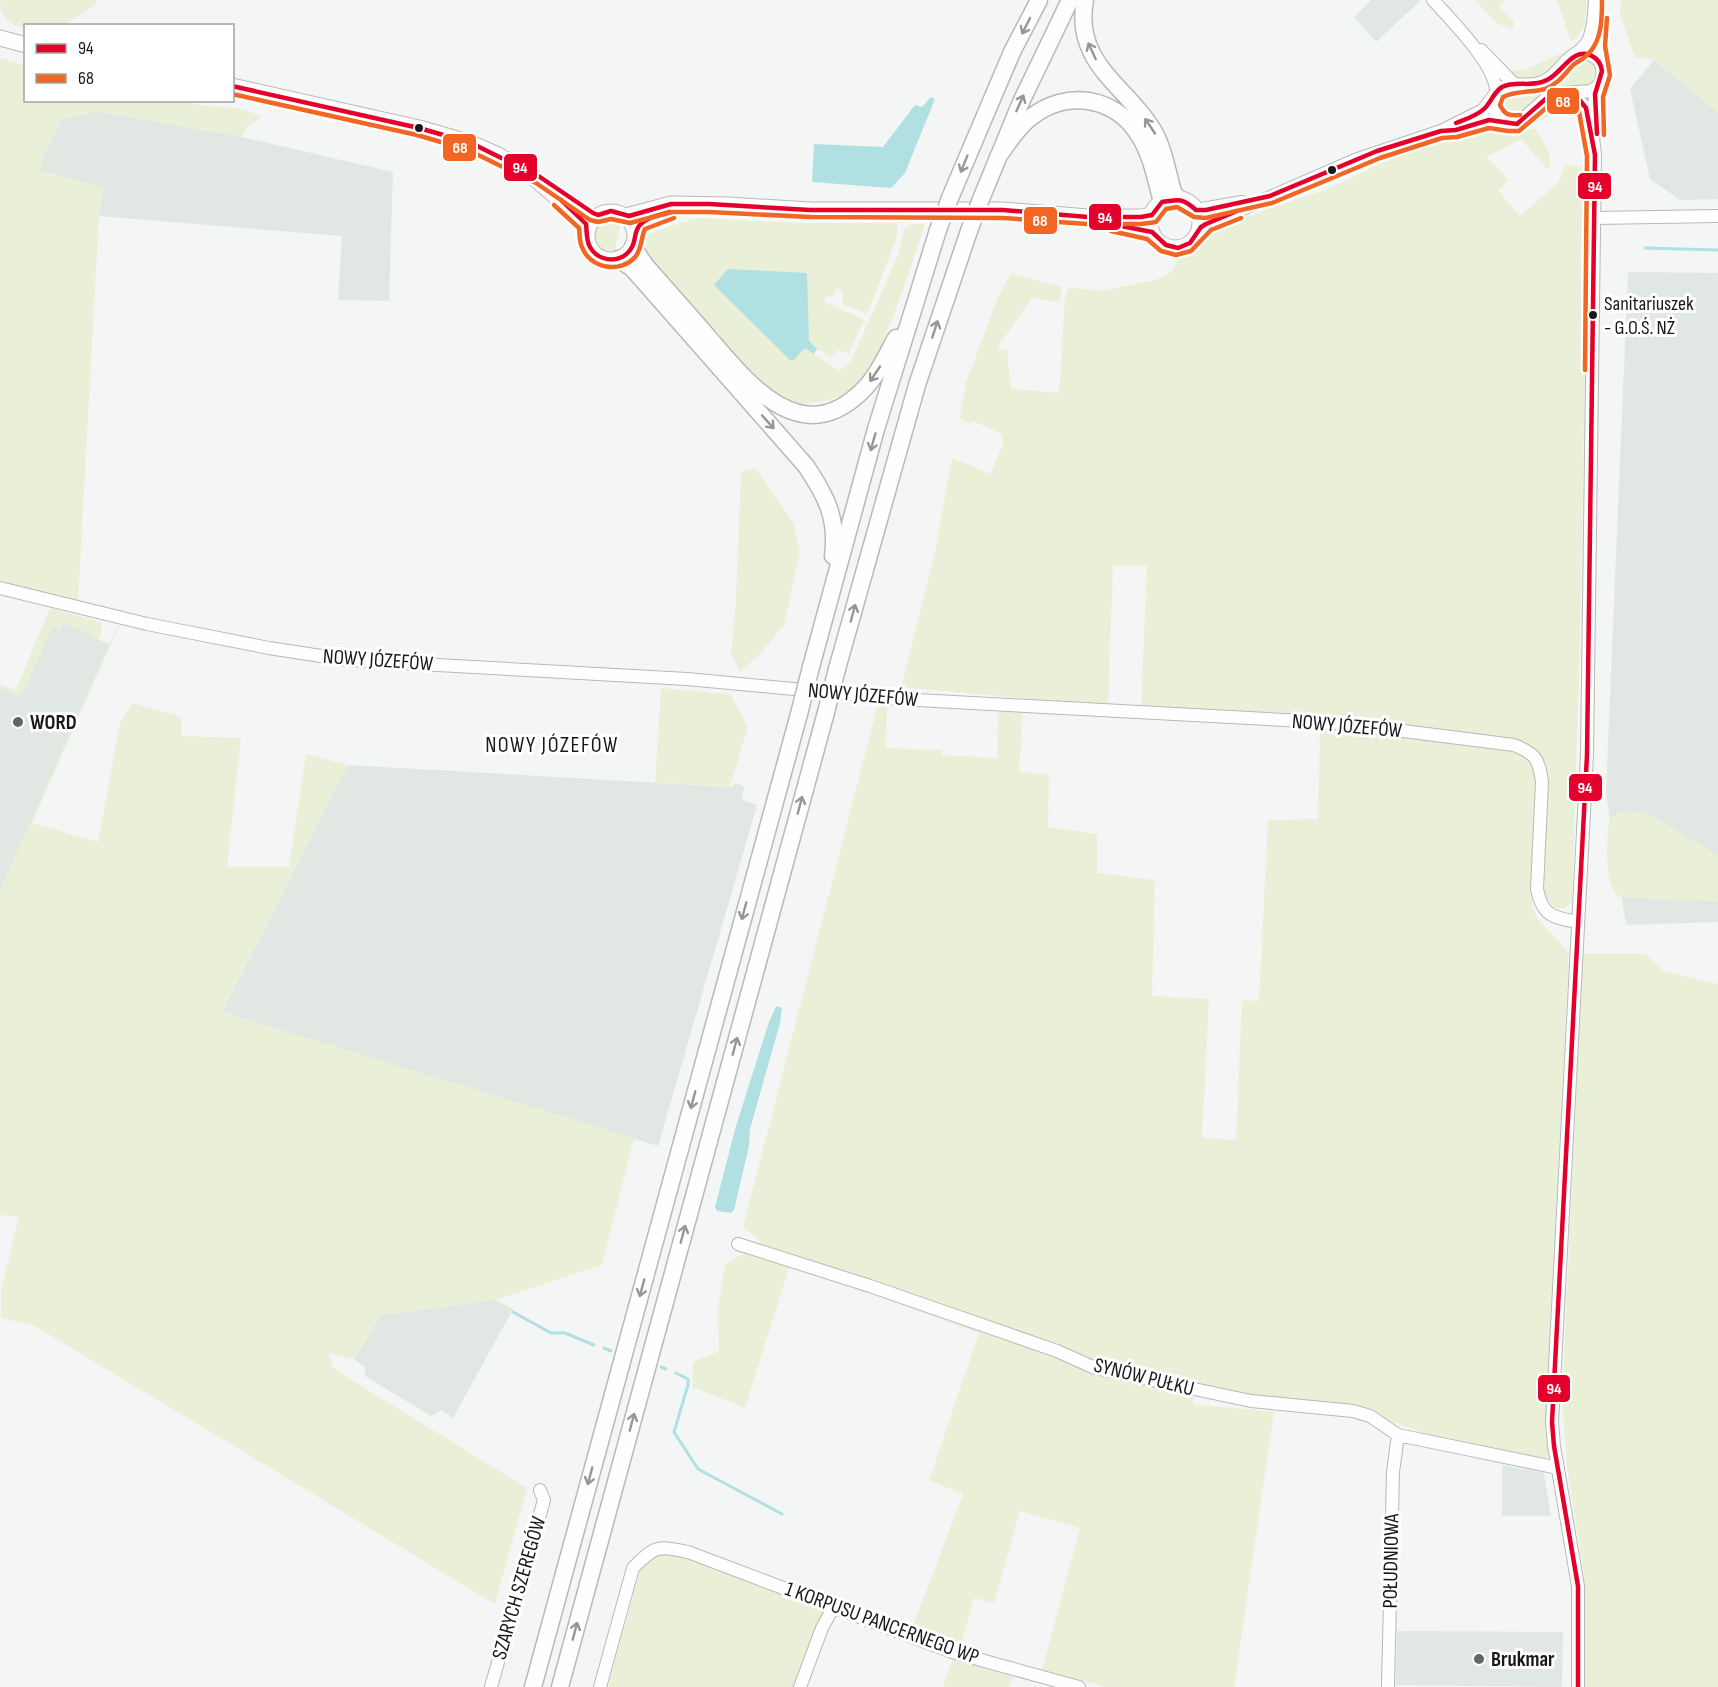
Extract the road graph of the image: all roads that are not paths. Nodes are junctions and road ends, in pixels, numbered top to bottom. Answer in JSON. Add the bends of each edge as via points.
{"nodes":[{"id":1,"x":1039,"y":0,"type":"edge"},
{"id":2,"x":1070,"y":0,"type":"edge"},
{"id":3,"x":1085,"y":0,"type":"edge"},
{"id":4,"x":1433,"y":0,"type":"edge"},
{"id":5,"x":1597,"y":0,"type":"edge"},
{"id":6,"x":0,"y":38,"type":"edge"},
{"id":7,"x":24,"y":44,"type":"edge"},
{"id":8,"x":1473,"y":44,"type":"junction"},
{"id":9,"x":1575,"y":55,"type":"junction"},
{"id":10,"x":1602,"y":67,"type":"junction"},
{"id":11,"x":1515,"y":85,"type":"junction"},
{"id":12,"x":1599,"y":85,"type":"junction"},
{"id":13,"x":234,"y":86,"type":"edge"},
{"id":14,"x":1496,"y":93,"type":"junction"},
{"id":15,"x":1563,"y":93,"type":"junction"},
{"id":16,"x":1505,"y":123,"type":"junction"},
{"id":17,"x":1441,"y":131,"type":"junction"},
{"id":18,"x":1595,"y":155,"type":"junction"},
{"id":19,"x":998,"y":157,"type":"junction"},
{"id":20,"x":526,"y":171,"type":"junction"},
{"id":21,"x":1270,"y":196,"type":"junction"},
{"id":22,"x":688,"y":205,"type":"junction"},
{"id":23,"x":1164,"y":205,"type":"junction"},
{"id":24,"x":1196,"y":210,"type":"junction"},
{"id":25,"x":598,"y":215,"type":"junction"},
{"id":26,"x":626,"y":216,"type":"junction"},
{"id":27,"x":1718,"y":216,"type":"edge"},
{"id":28,"x":1088,"y":217,"type":"junction"},
{"id":29,"x":1594,"y":218,"type":"junction"},
{"id":30,"x":588,"y":228,"type":"junction"},
{"id":31,"x":1199,"y":228,"type":"junction"},
{"id":32,"x":1152,"y":232,"type":"junction"},
{"id":33,"x":634,"y":239,"type":"junction"},
{"id":34,"x":618,"y":259,"type":"junction"},
{"id":35,"x":914,"y":305,"type":"junction"},
{"id":36,"x":0,"y":588,"type":"edge"},
{"id":37,"x":829,"y":599,"type":"junction"},
{"id":38,"x":1578,"y":922,"type":"junction"},
{"id":39,"x":738,"y":1244,"type":"dead end"},
{"id":40,"x":1398,"y":1435,"type":"junction"},
{"id":41,"x":1558,"y":1468,"type":"junction"},
{"id":42,"x":540,"y":1490,"type":"dead end"},
{"id":43,"x":834,"y":1606,"type":"junction"},
{"id":44,"x":491,"y":1687,"type":"edge"},
{"id":45,"x":533,"y":1687,"type":"edge"},
{"id":46,"x":560,"y":1687,"type":"edge"},
{"id":47,"x":600,"y":1687,"type":"edge"},
{"id":48,"x":800,"y":1687,"type":"edge"},
{"id":49,"x":1078,"y":1687,"type":"edge"},
{"id":50,"x":1388,"y":1687,"type":"edge"},
{"id":51,"x":1578,"y":1687,"type":"edge"}],
"edges":[{"from":1,"to":35,"type":"highway","one_way":true,"bridge":true,"via":[[950,198]]},
{"from":19,"to":2,"type":"highway","one_way":true},
{"from":23,"to":3,"type":"highway","one_way":true,"via":[[1173,192],[1155,134],[1102,71],[1084,27]]},
{"from":4,"to":8,"type":"street"},
{"from":5,"to":9,"type":"street","via":[[1589,39]]},
{"from":5,"to":10,"type":"street","via":[[1597,46]]},
{"from":6,"to":7,"type":"main road"},
{"from":8,"to":11,"type":"street"},
{"from":8,"to":14,"type":"street","via":[[1495,81]]},
{"from":9,"to":10,"type":"street","via":[[1594,56]]},
{"from":9,"to":11,"type":"street","via":[[1547,80]]},
{"from":10,"to":12,"type":"street"},
{"from":11,"to":14,"type":"street","via":[[1504,86]]},
{"from":12,"to":15,"type":"street","via":[[1587,92]]},
{"from":12,"to":18,"type":"street","via":[[1595,96]]},
{"from":13,"to":20,"type":"main road","via":[[453,137]]},
{"from":14,"to":16,"type":"street","via":[[1493,110]]},
{"from":14,"to":17,"type":"street","via":[[1483,110]]},
{"from":15,"to":16,"type":"street","via":[[1549,96],[1521,122]]},
{"from":15,"to":18,"type":"street","via":[[1577,97],[1586,108]]},
{"from":16,"to":17,"type":"street","via":[[1489,120]]},
{"from":17,"to":21,"type":"street","via":[[1354,160]]},
{"from":18,"to":29,"type":"street"},
{"from":19,"to":23,"type":"highway","via":[[1020,126],[1043,108],[1073,99],[1102,103],[1130,122],[1140,135]]},
{"from":46,"to":19,"type":"highway","one_way":true,"bridge":true,"via":[[917,385]]},
{"from":20,"to":25,"type":"main road"},
{"from":20,"to":30,"type":"main road"},
{"from":21,"to":24,"type":"street"},
{"from":21,"to":31,"type":"street"},
{"from":22,"to":26,"type":"main road","via":[[664,206]]},
{"from":22,"to":28,"type":"main road","via":[[810,210],[1003,210]]},
{"from":22,"to":33,"type":"main road","via":[[644,221]]},
{"from":23,"to":24,"type":"main road","via":[[1188,203]]},
{"from":23,"to":28,"type":"main road","via":[[1141,217]]},
{"from":23,"to":32,"type":"main road"},
{"from":24,"to":31,"type":"main road"},
{"from":25,"to":26,"type":"main road","via":[[611,211]]},
{"from":25,"to":30,"type":"main road"},
{"from":26,"to":33,"type":"main road","via":[[631,221]]},
{"from":27,"to":29,"type":"street"},
{"from":28,"to":32,"type":"main road"},
{"from":29,"to":38,"type":"street","via":[[1587,744]]},
{"from":30,"to":34,"type":"main road","via":[[588,242],[596,255]]},
{"from":31,"to":32,"type":"main road","via":[[1190,243],[1179,248],[1166,247]]},
{"from":33,"to":34,"type":"main road","via":[[624,257]]},
{"from":35,"to":33,"type":"highway","one_way":true,"via":[[863,391],[836,409],[820,413],[793,411],[778,406],[744,378],[645,265]]},
{"from":34,"to":37,"type":"highway","one_way":true,"via":[[632,268],[783,438],[821,488],[835,527]]},
{"from":35,"to":37,"type":"highway","one_way":true},
{"from":36,"to":38,"type":"street","name":"NOWY JÓZEFÓW","via":[[147,624],[347,660],[687,679],[899,699],[1340,723],[1514,746],[1532,753],[1540,766],[1539,902],[1547,913]]},
{"from":37,"to":45,"type":"highway","one_way":true,"bridge":true},
{"from":38,"to":41,"type":"street","via":[[1552,1422]]},
{"from":39,"to":40,"type":"street","name":"SYNÓW PUŁKU","via":[[870,1286],[1095,1368],[1251,1401],[1353,1411],[1370,1416]]},
{"from":40,"to":41,"type":"street","name":"SYNÓW PUŁKU"},
{"from":40,"to":50,"type":"street","name":"POŁUDNIOWA","via":[[1393,1472]]},
{"from":41,"to":51,"type":"street","via":[[1578,1586]]},
{"from":42,"to":44,"type":"street","name":"SZARYCH SZEREGÓW","via":[[544,1500]]},
{"from":43,"to":47,"type":"street","name":"1 KORPUSU PANCERNEGO WP","via":[[688,1552],[661,1547],[633,1568]]},
{"from":43,"to":48,"type":"street"},
{"from":43,"to":49,"type":"street","name":"1 KORPUSU PANCERNEGO WP","via":[[952,1652]]}]}
